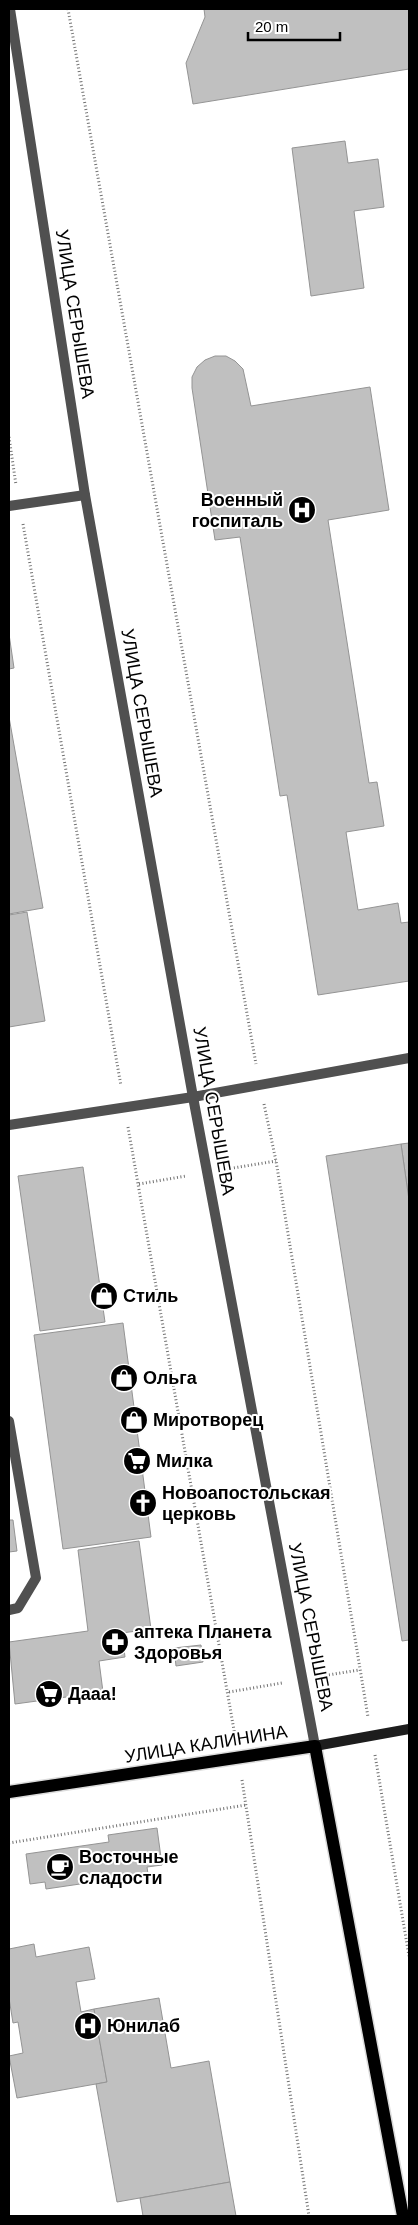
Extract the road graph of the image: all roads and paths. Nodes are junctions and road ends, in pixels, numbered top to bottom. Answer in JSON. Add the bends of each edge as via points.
{"nodes":[{"id":1,"x":10,"y":9,"type":"edge"},
{"id":2,"x":68,"y":9,"type":"edge"},
{"id":3,"x":9,"y":436,"type":"edge"},
{"id":4,"x":85,"y":495,"type":"junction"},
{"id":5,"x":14,"y":505,"type":"edge"},
{"id":6,"x":409,"y":1058,"type":"edge"},
{"id":7,"x":260,"y":1085,"type":"junction"},
{"id":8,"x":193,"y":1097,"type":"junction"},
{"id":9,"x":125,"y":1108,"type":"junction"},
{"id":10,"x":9,"y":1124,"type":"edge"},
{"id":11,"x":9,"y":1421,"type":"edge"},
{"id":12,"x":9,"y":1610,"type":"edge"},
{"id":13,"x":409,"y":1729,"type":"edge"},
{"id":14,"x":371,"y":1736,"type":"junction"},
{"id":15,"x":315,"y":1746,"type":"junction"},
{"id":16,"x":238,"y":1757,"type":"junction"},
{"id":17,"x":9,"y":1792,"type":"edge"},
{"id":18,"x":246,"y":1806,"type":"junction"},
{"id":19,"x":9,"y":1843,"type":"edge"},
{"id":20,"x":409,"y":1956,"type":"edge"},
{"id":21,"x":309,"y":2216,"type":"edge"},
{"id":22,"x":403,"y":2216,"type":"edge"}],
"edges":[{"from":1,"to":4,"type":"street","name":"УЛИЦА СЕРЫШЕВА"},
{"from":2,"to":7,"type":"path"},
{"from":3,"to":5,"type":"path"},
{"from":4,"to":5,"type":"street"},
{"from":4,"to":8,"type":"street","name":"УЛИЦА СЕРЫШЕВА"},
{"from":5,"to":9,"type":"path"},
{"from":6,"to":7,"type":"street"},
{"from":7,"to":8,"type":"street"},
{"from":7,"to":14,"type":"path","via":[[276,1161]]},
{"from":8,"to":9,"type":"street"},
{"from":8,"to":15,"type":"street","name":"УЛИЦА СЕРЫШЕВА"},
{"from":9,"to":10,"type":"street"},
{"from":9,"to":16,"type":"path"},
{"from":11,"to":12,"type":"street","via":[[36,1578],[18,1608]]},
{"from":13,"to":14,"type":"main road","name":"УЛИЦА КАЛИНИНА"},
{"from":14,"to":15,"type":"main road","name":"УЛИЦА КАЛИНИНА"},
{"from":14,"to":20,"type":"path"},
{"from":15,"to":16,"type":"main road","name":"УЛИЦА КАЛИНИНА"},
{"from":15,"to":22,"type":"main road","name":"УЛИЦА СЕРЫШЕВА"},
{"from":16,"to":17,"type":"main road","name":"УЛИЦА КАЛИНИНА"},
{"from":16,"to":18,"type":"path"},
{"from":18,"to":19,"type":"path"},
{"from":18,"to":21,"type":"path"}]}
